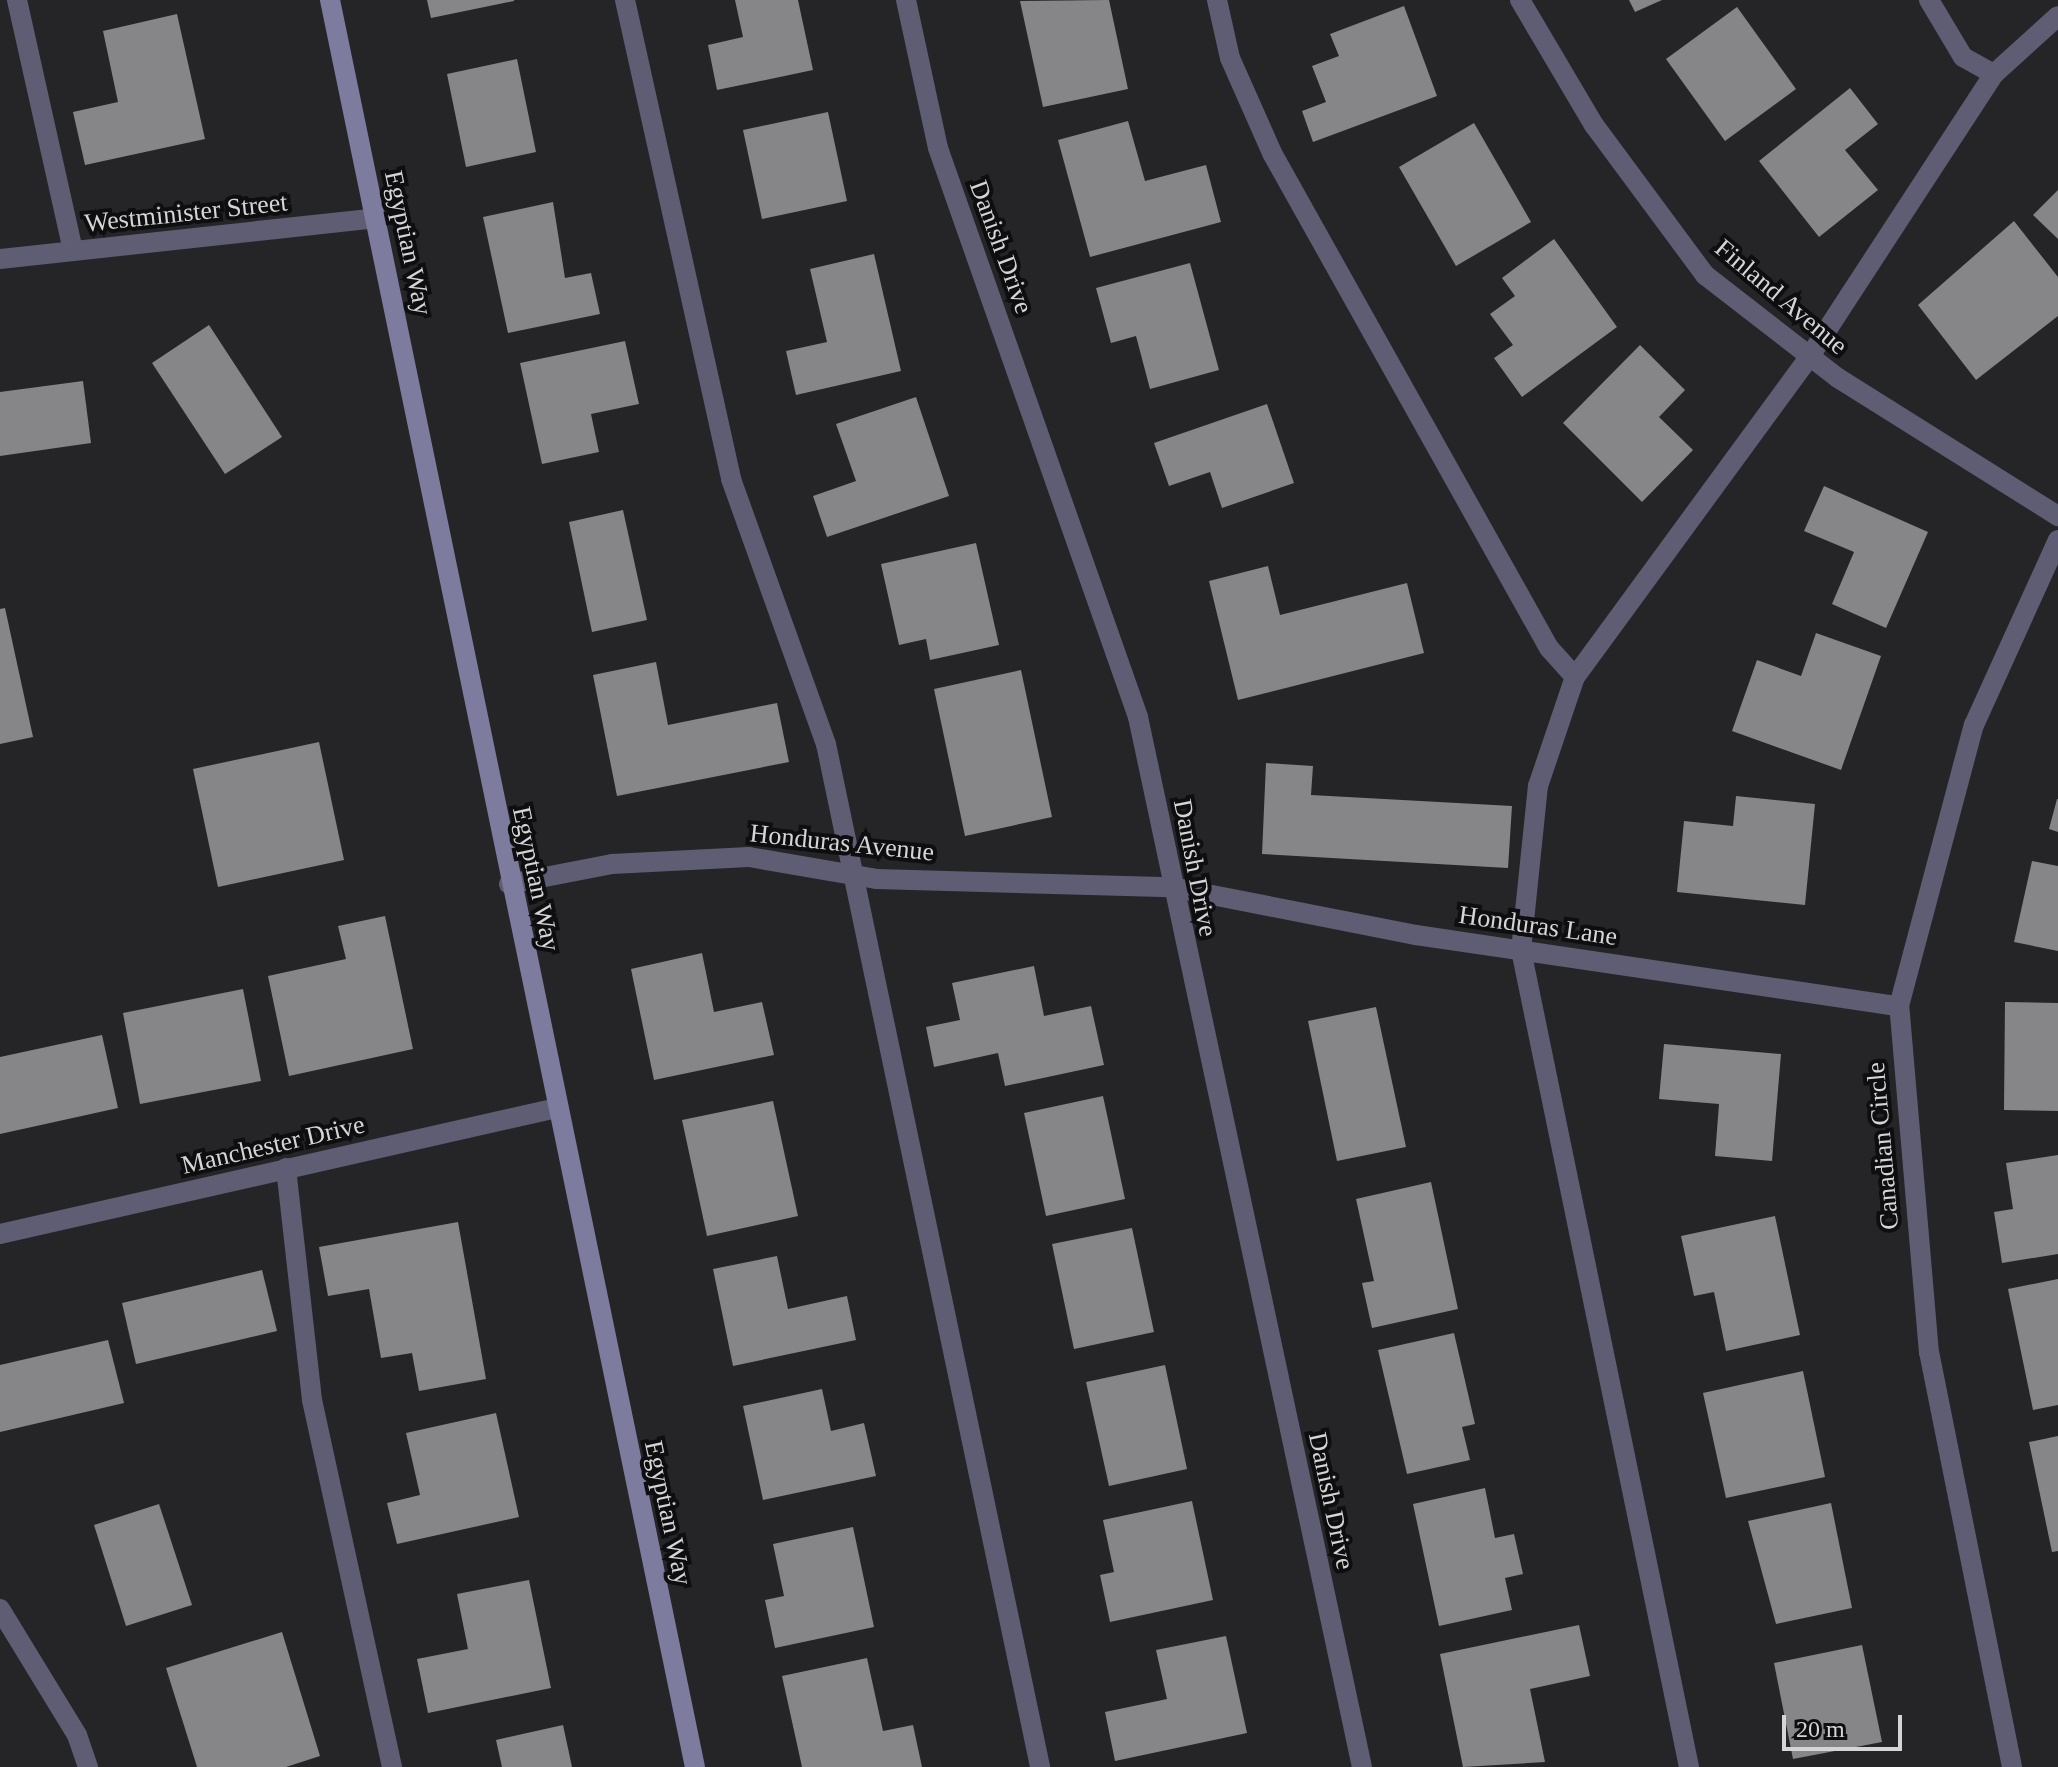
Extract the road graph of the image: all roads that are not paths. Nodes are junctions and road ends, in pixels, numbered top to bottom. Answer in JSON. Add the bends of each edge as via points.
{"nodes":[{"id":1,"x":17,"y":0,"type":"edge"},
{"id":2,"x":330,"y":0,"type":"edge"},
{"id":3,"x":625,"y":0,"type":"edge"},
{"id":4,"x":906,"y":0,"type":"edge"},
{"id":5,"x":1217,"y":0,"type":"edge"},
{"id":6,"x":1520,"y":0,"type":"edge"},
{"id":7,"x":1929,"y":0,"type":"edge"},
{"id":8,"x":2058,"y":16,"type":"edge"},
{"id":9,"x":1994,"y":74,"type":"junction"},
{"id":10,"x":377,"y":218,"type":"junction"},
{"id":11,"x":73,"y":251,"type":"junction"},
{"id":12,"x":0,"y":259,"type":"edge"},
{"id":13,"x":1810,"y":356,"type":"junction"},
{"id":14,"x":2058,"y":516,"type":"edge"},
{"id":15,"x":2058,"y":540,"type":"edge"},
{"id":16,"x":1575,"y":677,"type":"junction"},
{"id":17,"x":854,"y":875,"type":"junction"},
{"id":18,"x":509,"y":884,"type":"junction"},
{"id":19,"x":1171,"y":887,"type":"junction"},
{"id":20,"x":1521,"y":950,"type":"junction"},
{"id":21,"x":1899,"y":1006,"type":"junction"},
{"id":22,"x":557,"y":1108,"type":"junction"},
{"id":23,"x":286,"y":1168,"type":"junction"},
{"id":24,"x":0,"y":1234,"type":"edge"},
{"id":25,"x":0,"y":1609,"type":"edge"},
{"id":26,"x":88,"y":1767,"type":"edge"},
{"id":27,"x":392,"y":1767,"type":"edge"},
{"id":28,"x":695,"y":1767,"type":"edge"},
{"id":29,"x":1040,"y":1767,"type":"edge"},
{"id":30,"x":1362,"y":1767,"type":"edge"},
{"id":31,"x":1689,"y":1767,"type":"edge"},
{"id":32,"x":2012,"y":1767,"type":"edge"}],
"edges":[{"from":1,"to":11,"type":"street"},
{"from":2,"to":10,"type":"street","name":"Egyptian Way"},
{"from":3,"to":17,"type":"street","via":[[731,479],[826,744]]},
{"from":4,"to":19,"type":"street","name":"Danish Drive","via":[[938,148],[1138,717]]},
{"from":5,"to":16,"type":"street","via":[[1230,58],[1272,153],[1549,648]]},
{"from":6,"to":13,"type":"street","name":"Finland Avenue","via":[[1594,125],[1705,275]]},
{"from":7,"to":9,"type":"street","via":[[1963,57]]},
{"from":8,"to":9,"type":"street"},
{"from":9,"to":13,"type":"street"},
{"from":10,"to":11,"type":"street","name":"Westminister Street"},
{"from":10,"to":18,"type":"street","name":"Egyptian Way"},
{"from":11,"to":12,"type":"street","name":"Westminister Street"},
{"from":13,"to":14,"type":"street","name":"Finland Avenue"},
{"from":13,"to":16,"type":"street"},
{"from":15,"to":21,"type":"street","name":"Canadian Circle","via":[[1974,725]]},
{"from":16,"to":20,"type":"street","via":[[1538,786]]},
{"from":17,"to":18,"type":"street","name":"Honduras Avenue","via":[[749,857],[612,864]]},
{"from":17,"to":19,"type":"street","name":"Honduras Avenue"},
{"from":17,"to":29,"type":"street"},
{"from":18,"to":22,"type":"street","name":"Egyptian Way"},
{"from":19,"to":20,"type":"street","name":"Honduras Lane"},
{"from":19,"to":30,"type":"street","name":"Danish Drive"},
{"from":20,"to":21,"type":"street","name":"Honduras Lane"},
{"from":20,"to":31,"type":"street"},
{"from":21,"to":32,"type":"street","name":"Canadian Circle","via":[[1929,1353]]},
{"from":22,"to":23,"type":"street","name":"Manchester Drive"},
{"from":22,"to":28,"type":"street","name":"Egyptian Way"},
{"from":23,"to":24,"type":"street","name":"Manchester Drive"},
{"from":23,"to":27,"type":"street","via":[[312,1400]]},
{"from":25,"to":26,"type":"street","via":[[77,1735]]}]}
